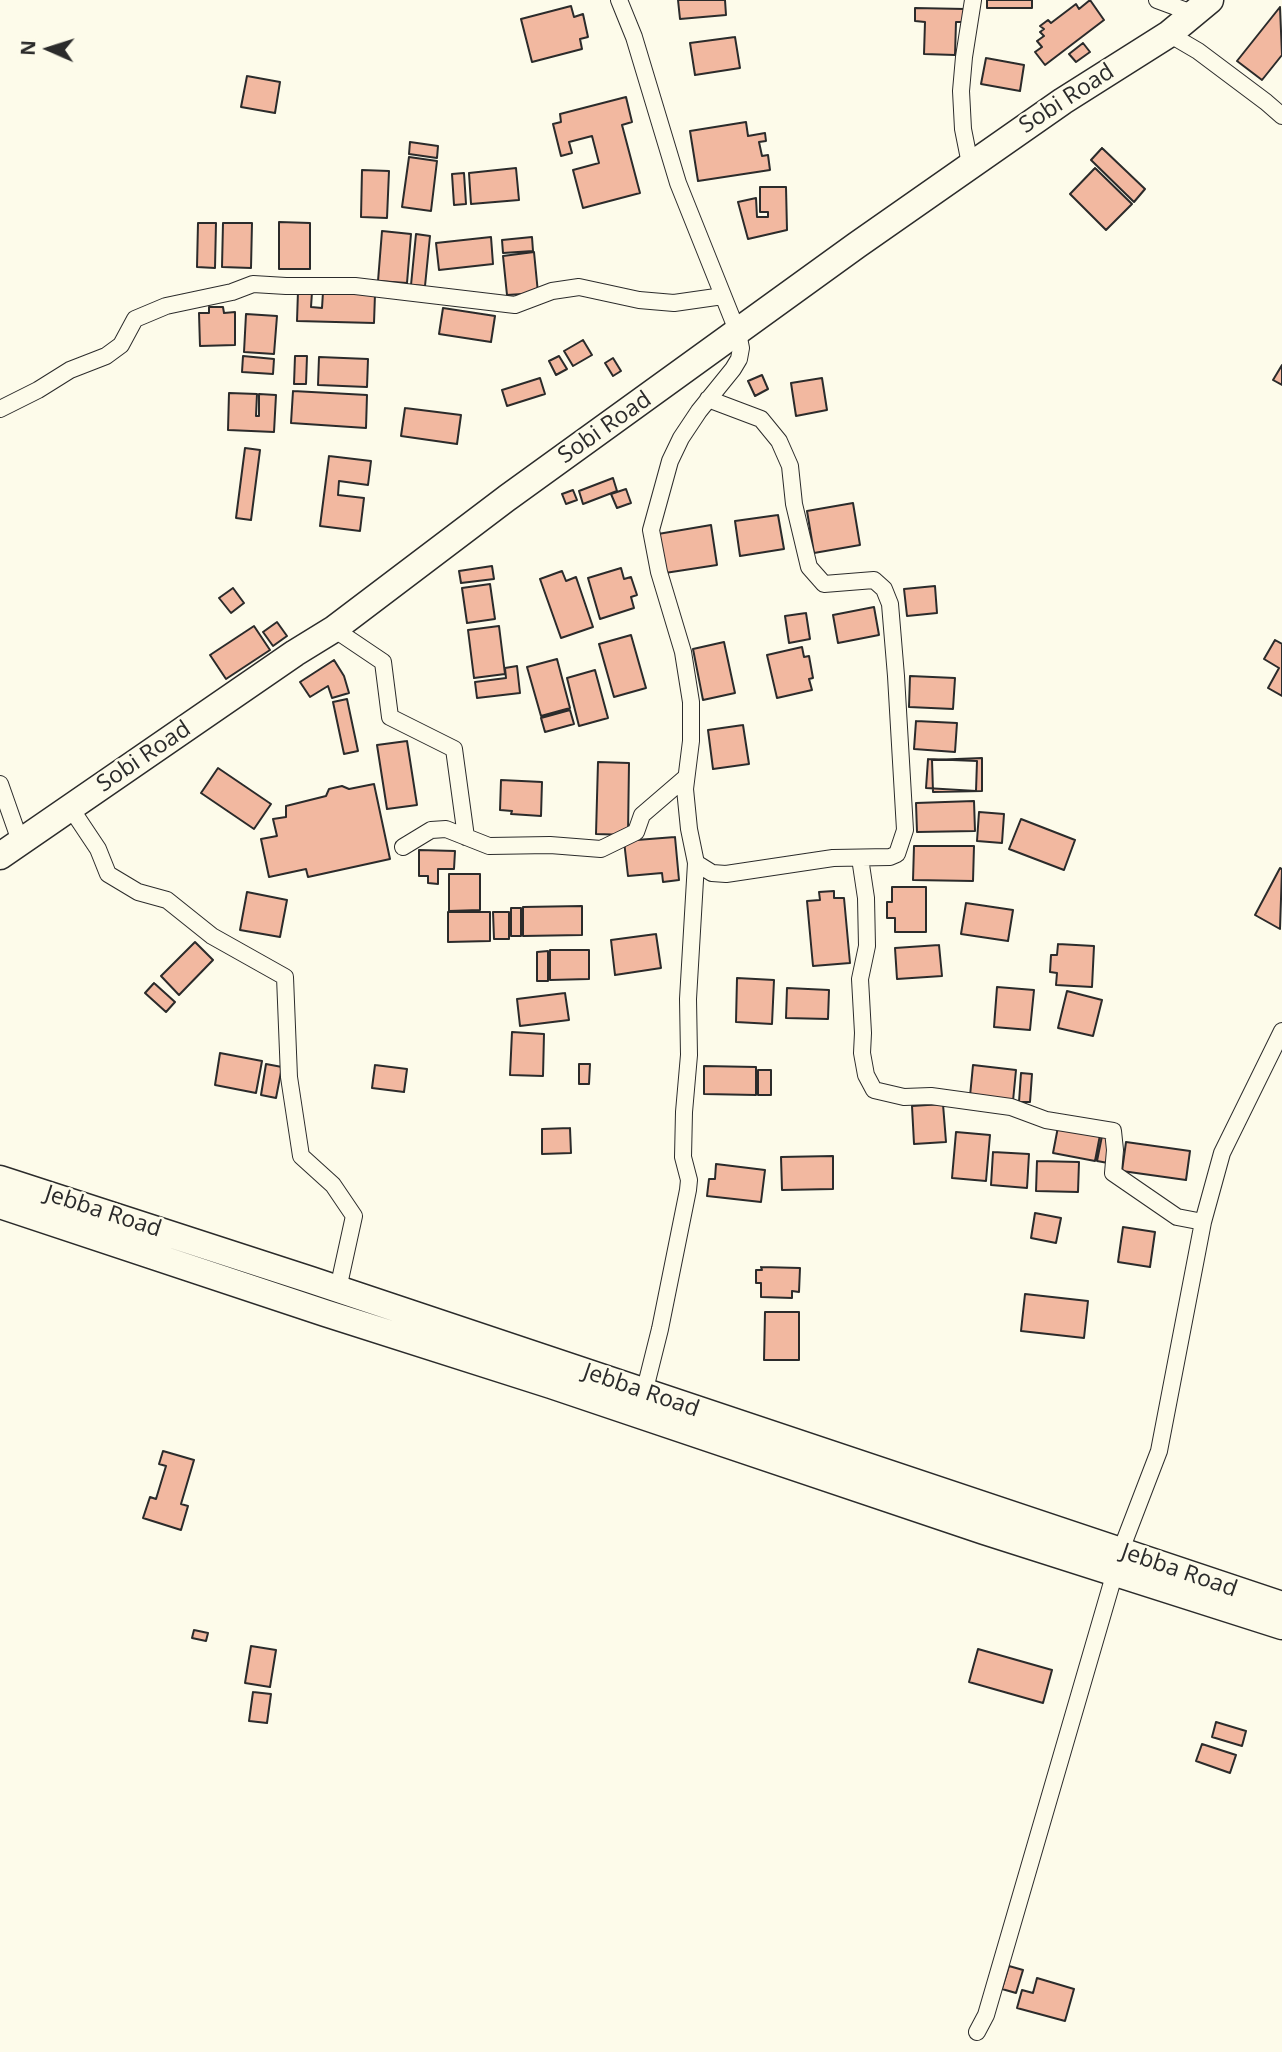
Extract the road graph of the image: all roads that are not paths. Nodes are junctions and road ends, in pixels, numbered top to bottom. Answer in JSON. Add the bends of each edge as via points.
{"nodes":[{"id":1,"x":619,"y":0,"type":"edge"},
{"id":2,"x":973,"y":0,"type":"edge"},
{"id":3,"x":1157,"y":0,"type":"edge"},
{"id":4,"x":1201,"y":6,"type":"edge"},
{"id":5,"x":1169,"y":34,"type":"junction"},
{"id":6,"x":1282,"y":116,"type":"edge"},
{"id":7,"x":971,"y":164,"type":"junction"},
{"id":8,"x":723,"y":296,"type":"junction"},
{"id":9,"x":738,"y":333,"type":"junction"},
{"id":10,"x":708,"y":399,"type":"junction"},
{"id":11,"x":0,"y":409,"type":"edge"},
{"id":12,"x":334,"y":629,"type":"junction"},
{"id":13,"x":685,"y":778,"type":"junction"},
{"id":14,"x":0,"y":784,"type":"edge"},
{"id":15,"x":70,"y":807,"type":"junction"},
{"id":16,"x":466,"y":837,"type":"junction"},
{"id":17,"x":10,"y":848,"type":"edge"},
{"id":18,"x":403,"y":848,"type":"dead end"},
{"id":19,"x":860,"y":858,"type":"junction"},
{"id":20,"x":696,"y":863,"type":"junction"},
{"id":21,"x":1282,"y":1031,"type":"edge"},
{"id":22,"x":0,"y":1179,"type":"edge"},
{"id":23,"x":0,"y":1205,"type":"edge"},
{"id":24,"x":1203,"y":1222,"type":"junction"},
{"id":25,"x":338,"y":1289,"type":"junction"},
{"id":26,"x":644,"y":1393,"type":"junction"},
{"id":27,"x":1118,"y":1561,"type":"junction"},
{"id":28,"x":1282,"y":1605,"type":"edge"},
{"id":29,"x":1282,"y":1626,"type":"edge"},
{"id":30,"x":977,"y":2032,"type":"dead end"}],
"edges":[{"from":1,"to":8,"type":"street","via":[[678,183]]},
{"from":2,"to":7,"type":"street","via":[[961,91],[961,118]]},
{"from":3,"to":4,"type":"street"},
{"from":4,"to":5,"type":"highway","name":"Sobi Road"},
{"from":5,"to":6,"type":"street"},
{"from":5,"to":7,"type":"highway","name":"Sobi Road"},
{"from":7,"to":9,"type":"highway","name":"Sobi Road"},
{"from":8,"to":9,"type":"street"},
{"from":8,"to":11,"type":"street","via":[[674,303],[579,287],[552,291],[516,305],[355,286],[253,284],[166,306],[135,319],[121,345],[106,356],[70,370]]},
{"from":9,"to":10,"type":"street","via":[[739,359]]},
{"from":9,"to":12,"type":"highway","name":"Sobi Road"},
{"from":10,"to":13,"type":"street","via":[[670,461],[651,530],[683,652],[691,702]]},
{"from":10,"to":19,"type":"street","via":[[761,419],[779,441],[790,466],[809,567],[824,584],[874,580],[890,604],[905,830],[897,854]]},
{"from":12,"to":15,"type":"highway","name":"Sobi Road"},
{"from":12,"to":16,"type":"street","via":[[383,662],[390,717],[454,749]]},
{"from":13,"to":16,"type":"street","via":[[642,815],[636,832],[601,849],[489,846]]},
{"from":13,"to":20,"type":"street"},
{"from":14,"to":17,"type":"street"},
{"from":15,"to":17,"type":"highway","name":"Sobi Road"},
{"from":15,"to":25,"type":"street","via":[[98,849],[108,874],[138,892],[167,900],[212,936],[285,977],[289,1077],[301,1156],[333,1185],[354,1216]]},
{"from":16,"to":18,"type":"street","via":[[446,829],[431,830]]},
{"from":19,"to":20,"type":"street","via":[[726,874],[712,873]]},
{"from":19,"to":24,"type":"street","via":[[867,946],[860,979],[862,1053],[874,1090],[1011,1107],[1046,1120],[1113,1131],[1113,1173],[1177,1217]]},
{"from":20,"to":26,"type":"street","via":[[683,1157],[689,1180]]},
{"from":21,"to":24,"type":"street","via":[[1222,1153]]},
{"from":22,"to":25,"type":"highway","name":"Jebba Road"},
{"from":23,"to":27,"type":"highway","via":[[984,1531]]},
{"from":24,"to":27,"type":"street","via":[[1159,1451]]},
{"from":25,"to":26,"type":"highway","name":"Jebba Road"},
{"from":26,"to":27,"type":"highway","name":"Jebba Road"},
{"from":27,"to":28,"type":"highway","name":"Jebba Road"},
{"from":27,"to":29,"type":"highway"},
{"from":27,"to":30,"type":"street","via":[[986,2015]]}]}
